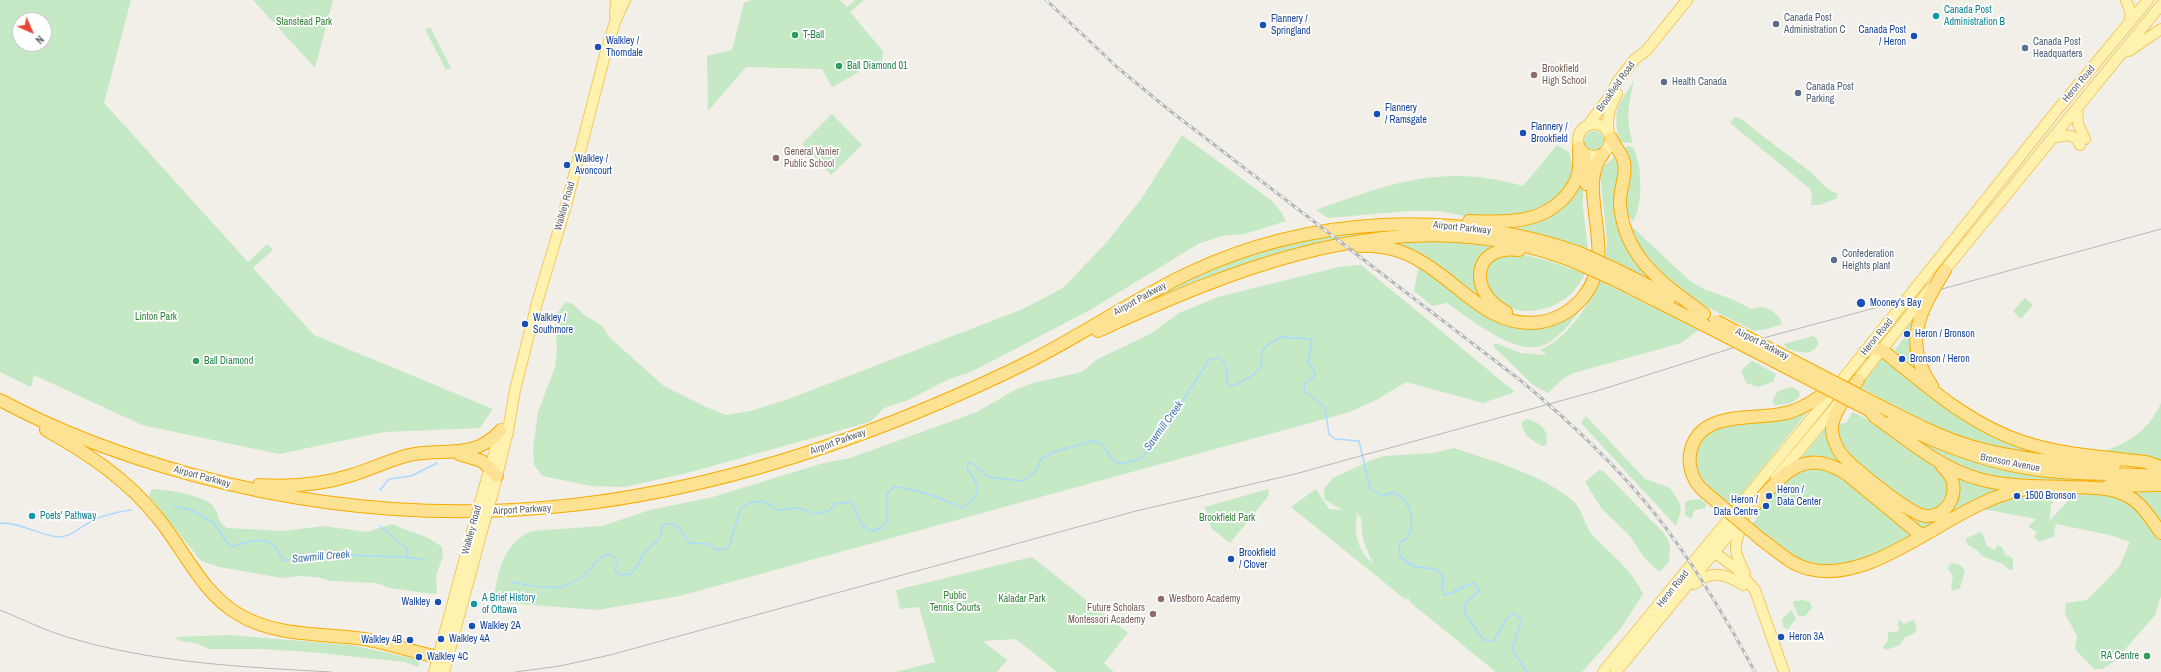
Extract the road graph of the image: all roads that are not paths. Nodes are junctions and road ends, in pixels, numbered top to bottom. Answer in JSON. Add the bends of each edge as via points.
{"nodes":[{"id":1,"x":616,"y":0,"type":"edge"},
{"id":2,"x":625,"y":0,"type":"edge"},
{"id":3,"x":1687,"y":0,"type":"edge"},
{"id":4,"x":2126,"y":0,"type":"edge"},
{"id":5,"x":2147,"y":0,"type":"edge"},
{"id":6,"x":2160,"y":9,"type":"edge"},
{"id":7,"x":615,"y":22,"type":"junction"},
{"id":8,"x":2128,"y":24,"type":"junction"},
{"id":9,"x":2161,"y":29,"type":"edge"},
{"id":10,"x":1646,"y":51,"type":"junction"},
{"id":11,"x":2111,"y":67,"type":"junction"},
{"id":12,"x":2077,"y":108,"type":"junction"},
{"id":13,"x":2058,"y":109,"type":"junction"},
{"id":14,"x":1588,"y":126,"type":"junction"},
{"id":15,"x":1610,"y":136,"type":"junction"},
{"id":16,"x":2053,"y":138,"type":"junction"},
{"id":17,"x":1582,"y":150,"type":"junction"},
{"id":18,"x":1603,"y":154,"type":"junction"},
{"id":19,"x":2015,"y":184,"type":"junction"},
{"id":20,"x":1372,"y":225,"type":"junction"},
{"id":21,"x":1322,"y":249,"type":"junction"},
{"id":22,"x":1576,"y":257,"type":"junction"},
{"id":23,"x":1945,"y":270,"type":"junction"},
{"id":24,"x":1614,"y":274,"type":"junction"},
{"id":25,"x":1704,"y":314,"type":"junction"},
{"id":26,"x":1713,"y":324,"type":"junction"},
{"id":27,"x":1882,"y":350,"type":"junction"},
{"id":28,"x":1865,"y":352,"type":"junction"},
{"id":29,"x":1037,"y":357,"type":"junction"},
{"id":30,"x":1858,"y":380,"type":"junction"},
{"id":31,"x":1840,"y":382,"type":"junction"},
{"id":32,"x":515,"y":390,"type":"junction"},
{"id":33,"x":1941,"y":398,"type":"junction"},
{"id":34,"x":0,"y":401,"type":"edge"},
{"id":35,"x":1873,"y":407,"type":"junction"},
{"id":36,"x":500,"y":431,"type":"junction"},
{"id":37,"x":456,"y":453,"type":"junction"},
{"id":38,"x":1940,"y":463,"type":"junction"},
{"id":39,"x":158,"y":465,"type":"junction"},
{"id":40,"x":2161,"y":467,"type":"edge"},
{"id":41,"x":493,"y":471,"type":"junction"},
{"id":42,"x":2161,"y":476,"type":"edge"},
{"id":43,"x":2161,"y":485,"type":"edge"},
{"id":44,"x":2053,"y":487,"type":"junction"},
{"id":45,"x":2085,"y":487,"type":"junction"},
{"id":46,"x":1750,"y":510,"type":"junction"},
{"id":47,"x":2161,"y":533,"type":"edge"},
{"id":48,"x":1922,"y":536,"type":"junction"},
{"id":49,"x":1705,"y":549,"type":"junction"},
{"id":50,"x":1713,"y":555,"type":"junction"},
{"id":51,"x":1747,"y":585,"type":"junction"},
{"id":52,"x":461,"y":592,"type":"junction"},
{"id":53,"x":1675,"y":601,"type":"junction"},
{"id":54,"x":441,"y":664,"type":"edge"},
{"id":55,"x":1603,"y":672,"type":"edge"},
{"id":56,"x":1616,"y":672,"type":"edge"},
{"id":57,"x":1784,"y":672,"type":"edge"}],
"edges":[{"from":1,"to":7,"type":"main road","name":"Walkley Road"},
{"from":2,"to":7,"type":"main road","name":"Walkley Road"},
{"from":3,"to":10,"type":"main road","name":"Brookfield Road"},
{"from":4,"to":8,"type":"main road","via":[[2131,13]]},
{"from":5,"to":6,"type":"main road"},
{"from":5,"to":8,"type":"main road","name":"Heron Road"},
{"from":6,"to":11,"type":"main road","name":"Heron Road"},
{"from":7,"to":32,"type":"main road","name":"Walkley Road"},
{"from":8,"to":13,"type":"main road","name":"Heron Road"},
{"from":9,"to":11,"type":"main road","via":[[2142,40]]},
{"from":10,"to":14,"type":"main road","name":"Brookfield Road","via":[[1635,59]]},
{"from":10,"to":15,"type":"main road","name":"Brookfield Road","via":[[1610,110],[1607,123]]},
{"from":11,"to":12,"type":"main road","name":"Heron Road"},
{"from":12,"to":16,"type":"main road","name":"Heron Road"},
{"from":12,"to":16,"type":"main road","via":[[2083,142],[2069,135]]},
{"from":13,"to":19,"type":"main road","via":[[2056,124]]},
{"from":13,"to":28,"type":"main road","name":"Heron Road"},
{"from":14,"to":15,"type":"main road","via":[[1601,125]]},
{"from":14,"to":17,"type":"main road","via":[[1580,133],[1578,140]]},
{"from":15,"to":18,"type":"main road","via":[[1609,147]]},
{"from":15,"to":25,"type":"highway","via":[[1624,161],[1620,206],[1633,246],[1654,276]]},
{"from":16,"to":19,"type":"main road","name":"Heron Road"},
{"from":17,"to":18,"type":"main road","via":[[1595,157]]},
{"from":17,"to":20,"type":"highway","via":[[1573,185],[1555,207],[1536,217],[1510,222],[1409,221]]},
{"from":17,"to":22,"type":"highway","via":[[1587,169],[1586,194],[1593,253],[1588,276],[1579,292],[1554,310],[1533,316],[1507,313],[1491,302],[1483,292],[1480,270],[1486,259],[1495,252],[1523,251]]},
{"from":18,"to":21,"type":"highway","via":[[1596,165],[1594,185],[1600,255],[1595,278],[1585,296],[1576,305],[1547,321],[1522,323],[1496,315],[1426,264],[1400,252],[1364,245]]},
{"from":19,"to":23,"type":"main road","name":"Heron Road"},
{"from":20,"to":22,"type":"highway","name":"Airport Parkway","via":[[1476,228],[1521,236]]},
{"from":20,"to":29,"type":"highway","name":"Airport Parkway","via":[[1287,238],[1216,261],[1165,285]]},
{"from":21,"to":22,"type":"highway","name":"Airport Parkway","via":[[1372,238],[1444,235],[1483,238]]},
{"from":21,"to":29,"type":"highway","name":"Airport Parkway","via":[[1207,283]]},
{"from":22,"to":24,"type":"highway","name":"Airport Parkway","bridge":true},
{"from":23,"to":27,"type":"main road","name":"Heron Road"},
{"from":23,"to":33,"type":"highway","via":[[1920,315],[1916,339],[1921,366]]},
{"from":24,"to":25,"type":"highway","name":"Airport Parkway"},
{"from":24,"to":26,"type":"highway","name":"Airport Parkway"},
{"from":25,"to":26,"type":"highway","name":"Airport Parkway"},
{"from":26,"to":35,"type":"highway","name":"Airport Parkway","bridge":true},
{"from":27,"to":28,"type":"highway","via":[[1873,348]]},
{"from":27,"to":30,"type":"main road","name":"Heron Road"},
{"from":27,"to":33,"type":"highway"},
{"from":28,"to":31,"type":"main road","name":"Heron Road"},
{"from":29,"to":39,"type":"highway","name":"Airport Parkway","via":[[946,400],[812,452],[707,482],[630,498],[572,506],[454,512],[363,507],[267,493]]},
{"from":30,"to":38,"type":"highway","via":[[1833,424],[1835,442],[1846,459],[1912,512],[1928,516],[1944,510],[1952,498],[1952,479]]},
{"from":30,"to":46,"type":"main road","name":"Heron Road"},
{"from":31,"to":48,"type":"highway","bridge":true,"via":[[1810,403],[1790,412],[1723,420],[1712,424],[1694,441],[1689,460],[1693,477],[1705,492],[1762,540],[1800,566],[1809,569],[1851,569],[1875,561]]},
{"from":31,"to":49,"type":"main road","name":"Heron Road"},
{"from":32,"to":36,"type":"main road","name":"Walkley Road"},
{"from":32,"to":41,"type":"main road","name":"Walkley Road"},
{"from":33,"to":40,"type":"highway","via":[[1981,424],[2024,442],[2051,450],[2146,462]]},
{"from":34,"to":39,"type":"highway","name":"Airport Parkway","via":[[89,440]]},
{"from":34,"to":54,"type":"highway","via":[[112,472],[151,509],[216,598],[233,612],[252,622],[276,629],[367,640]]},
{"from":35,"to":38,"type":"highway","via":[[1875,417]]},
{"from":35,"to":40,"type":"highway","name":"Bronson Avenue","via":[[1969,446],[2005,455],[2065,463]]},
{"from":35,"to":42,"type":"highway","name":"Bronson Avenue","via":[[1939,444],[1999,462],[2052,471]]},
{"from":36,"to":37,"type":"highway","via":[[483,446]]},
{"from":36,"to":41,"type":"main road","name":"Walkley Road"},
{"from":37,"to":39,"type":"highway","via":[[408,455],[333,480],[291,486],[247,483]]},
{"from":37,"to":41,"type":"highway","via":[[477,459]]},
{"from":38,"to":44,"type":"highway","via":[[1985,481]]},
{"from":41,"to":52,"type":"main road","name":"Walkley Road","bridge":true},
{"from":43,"to":45,"type":"highway"},
{"from":44,"to":45,"type":"highway"},
{"from":44,"to":48,"type":"highway","via":[[2022,490],[1998,496]]},
{"from":45,"to":47,"type":"highway","via":[[2112,490],[2129,497],[2146,511]]},
{"from":46,"to":48,"type":"highway","via":[[1794,468],[1809,462],[1824,462],[1848,475]]},
{"from":46,"to":50,"type":"main road","name":"Heron Road"},
{"from":46,"to":51,"type":"main road","via":[[1737,535],[1734,548]]},
{"from":49,"to":50,"type":"main road"},
{"from":49,"to":55,"type":"main road","name":"Heron Road"},
{"from":50,"to":51,"type":"main road"},
{"from":50,"to":53,"type":"main road","name":"Heron Road"},
{"from":51,"to":53,"type":"main road","via":[[1725,575],[1712,574],[1696,582]]},
{"from":51,"to":57,"type":"main road","via":[[1767,625]]},
{"from":52,"to":54,"type":"main road","name":"Walkley Road","via":[[443,638]]},
{"from":52,"to":54,"type":"main road","name":"Walkley Road","via":[[454,639]]},
{"from":53,"to":56,"type":"main road","name":"Heron Road"}]}
